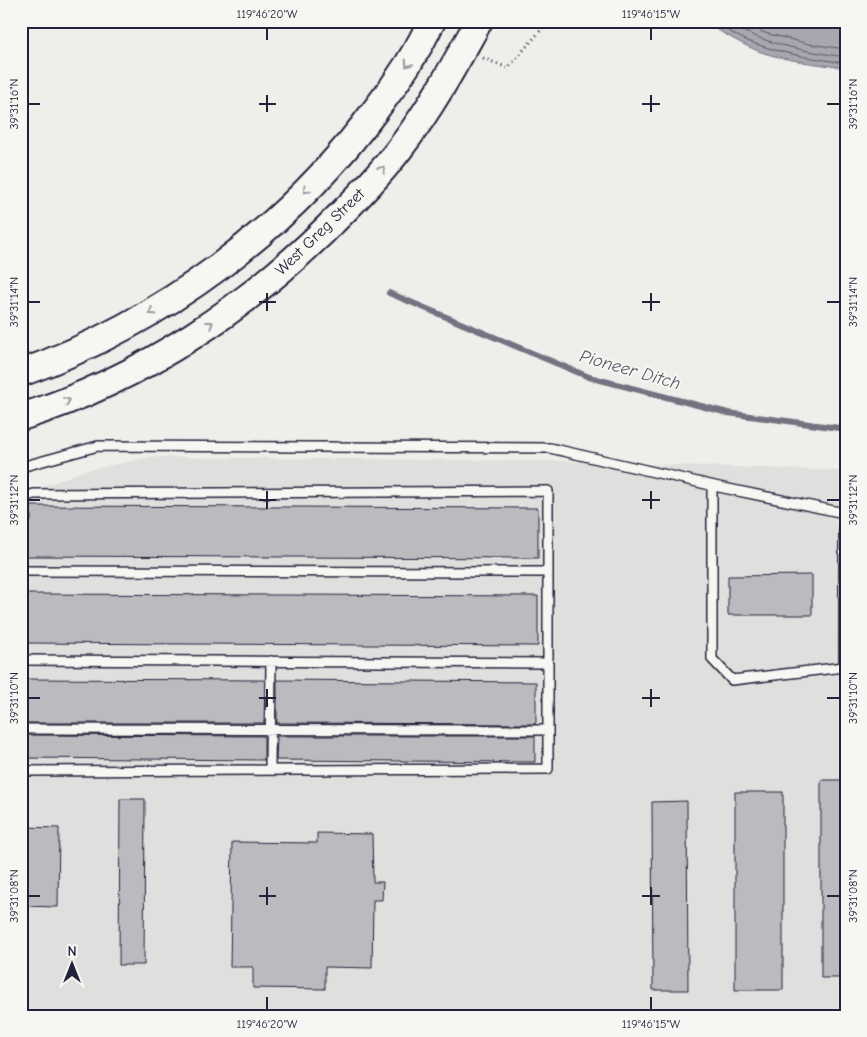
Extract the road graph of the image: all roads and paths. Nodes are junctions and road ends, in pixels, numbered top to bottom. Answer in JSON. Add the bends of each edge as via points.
{"nodes":[{"id":1,"x":432,"y":21,"type":"edge"},
{"id":2,"x":479,"y":21,"type":"edge"},
{"id":3,"x":549,"y":21,"type":"edge"},
{"id":4,"x":478,"y":55,"type":"dead end"},
{"id":5,"x":21,"y":373,"type":"edge"},
{"id":6,"x":21,"y":417,"type":"edge"},
{"id":7,"x":21,"y":468,"type":"edge"},
{"id":8,"x":712,"y":486,"type":"junction"},
{"id":9,"x":21,"y":498,"type":"edge"},
{"id":10,"x":21,"y":571,"type":"edge"},
{"id":11,"x":548,"y":572,"type":"junction"},
{"id":12,"x":21,"y":660,"type":"edge"},
{"id":13,"x":271,"y":662,"type":"junction"},
{"id":14,"x":548,"y":663,"type":"junction"},
{"id":15,"x":21,"y":729,"type":"edge"},
{"id":16,"x":270,"y":730,"type":"junction"},
{"id":17,"x":548,"y":730,"type":"junction"},
{"id":18,"x":270,"y":770,"type":"junction"},
{"id":19,"x":21,"y":771,"type":"edge"}],
"edges":[{"from":1,"to":5,"type":"main road","one_way":true,"via":[[391,89],[364,126],[326,170],[264,231],[229,260],[145,316],[102,340]]},
{"from":6,"to":2,"type":"main road","name":"West Greg Street","one_way":true,"via":[[82,395],[161,355],[208,326],[286,267],[366,189],[401,147]]},
{"from":3,"to":4,"type":"path","via":[[508,68]]},
{"from":7,"to":8,"type":"lane","via":[[98,446],[550,448]]},
{"from":8,"to":8,"type":"lane","via":[[844,513],[844,667],[732,680],[712,659]]},
{"from":9,"to":11,"type":"lane","via":[[34,494],[548,491]]},
{"from":10,"to":11,"type":"lane"},
{"from":11,"to":14,"type":"lane"},
{"from":12,"to":13,"type":"lane"},
{"from":13,"to":14,"type":"lane"},
{"from":13,"to":16,"type":"lane"},
{"from":14,"to":17,"type":"lane"},
{"from":15,"to":16,"type":"lane"},
{"from":16,"to":17,"type":"lane"},
{"from":16,"to":18,"type":"lane"},
{"from":17,"to":18,"type":"lane","via":[[548,770]]},
{"from":18,"to":19,"type":"lane"}]}
